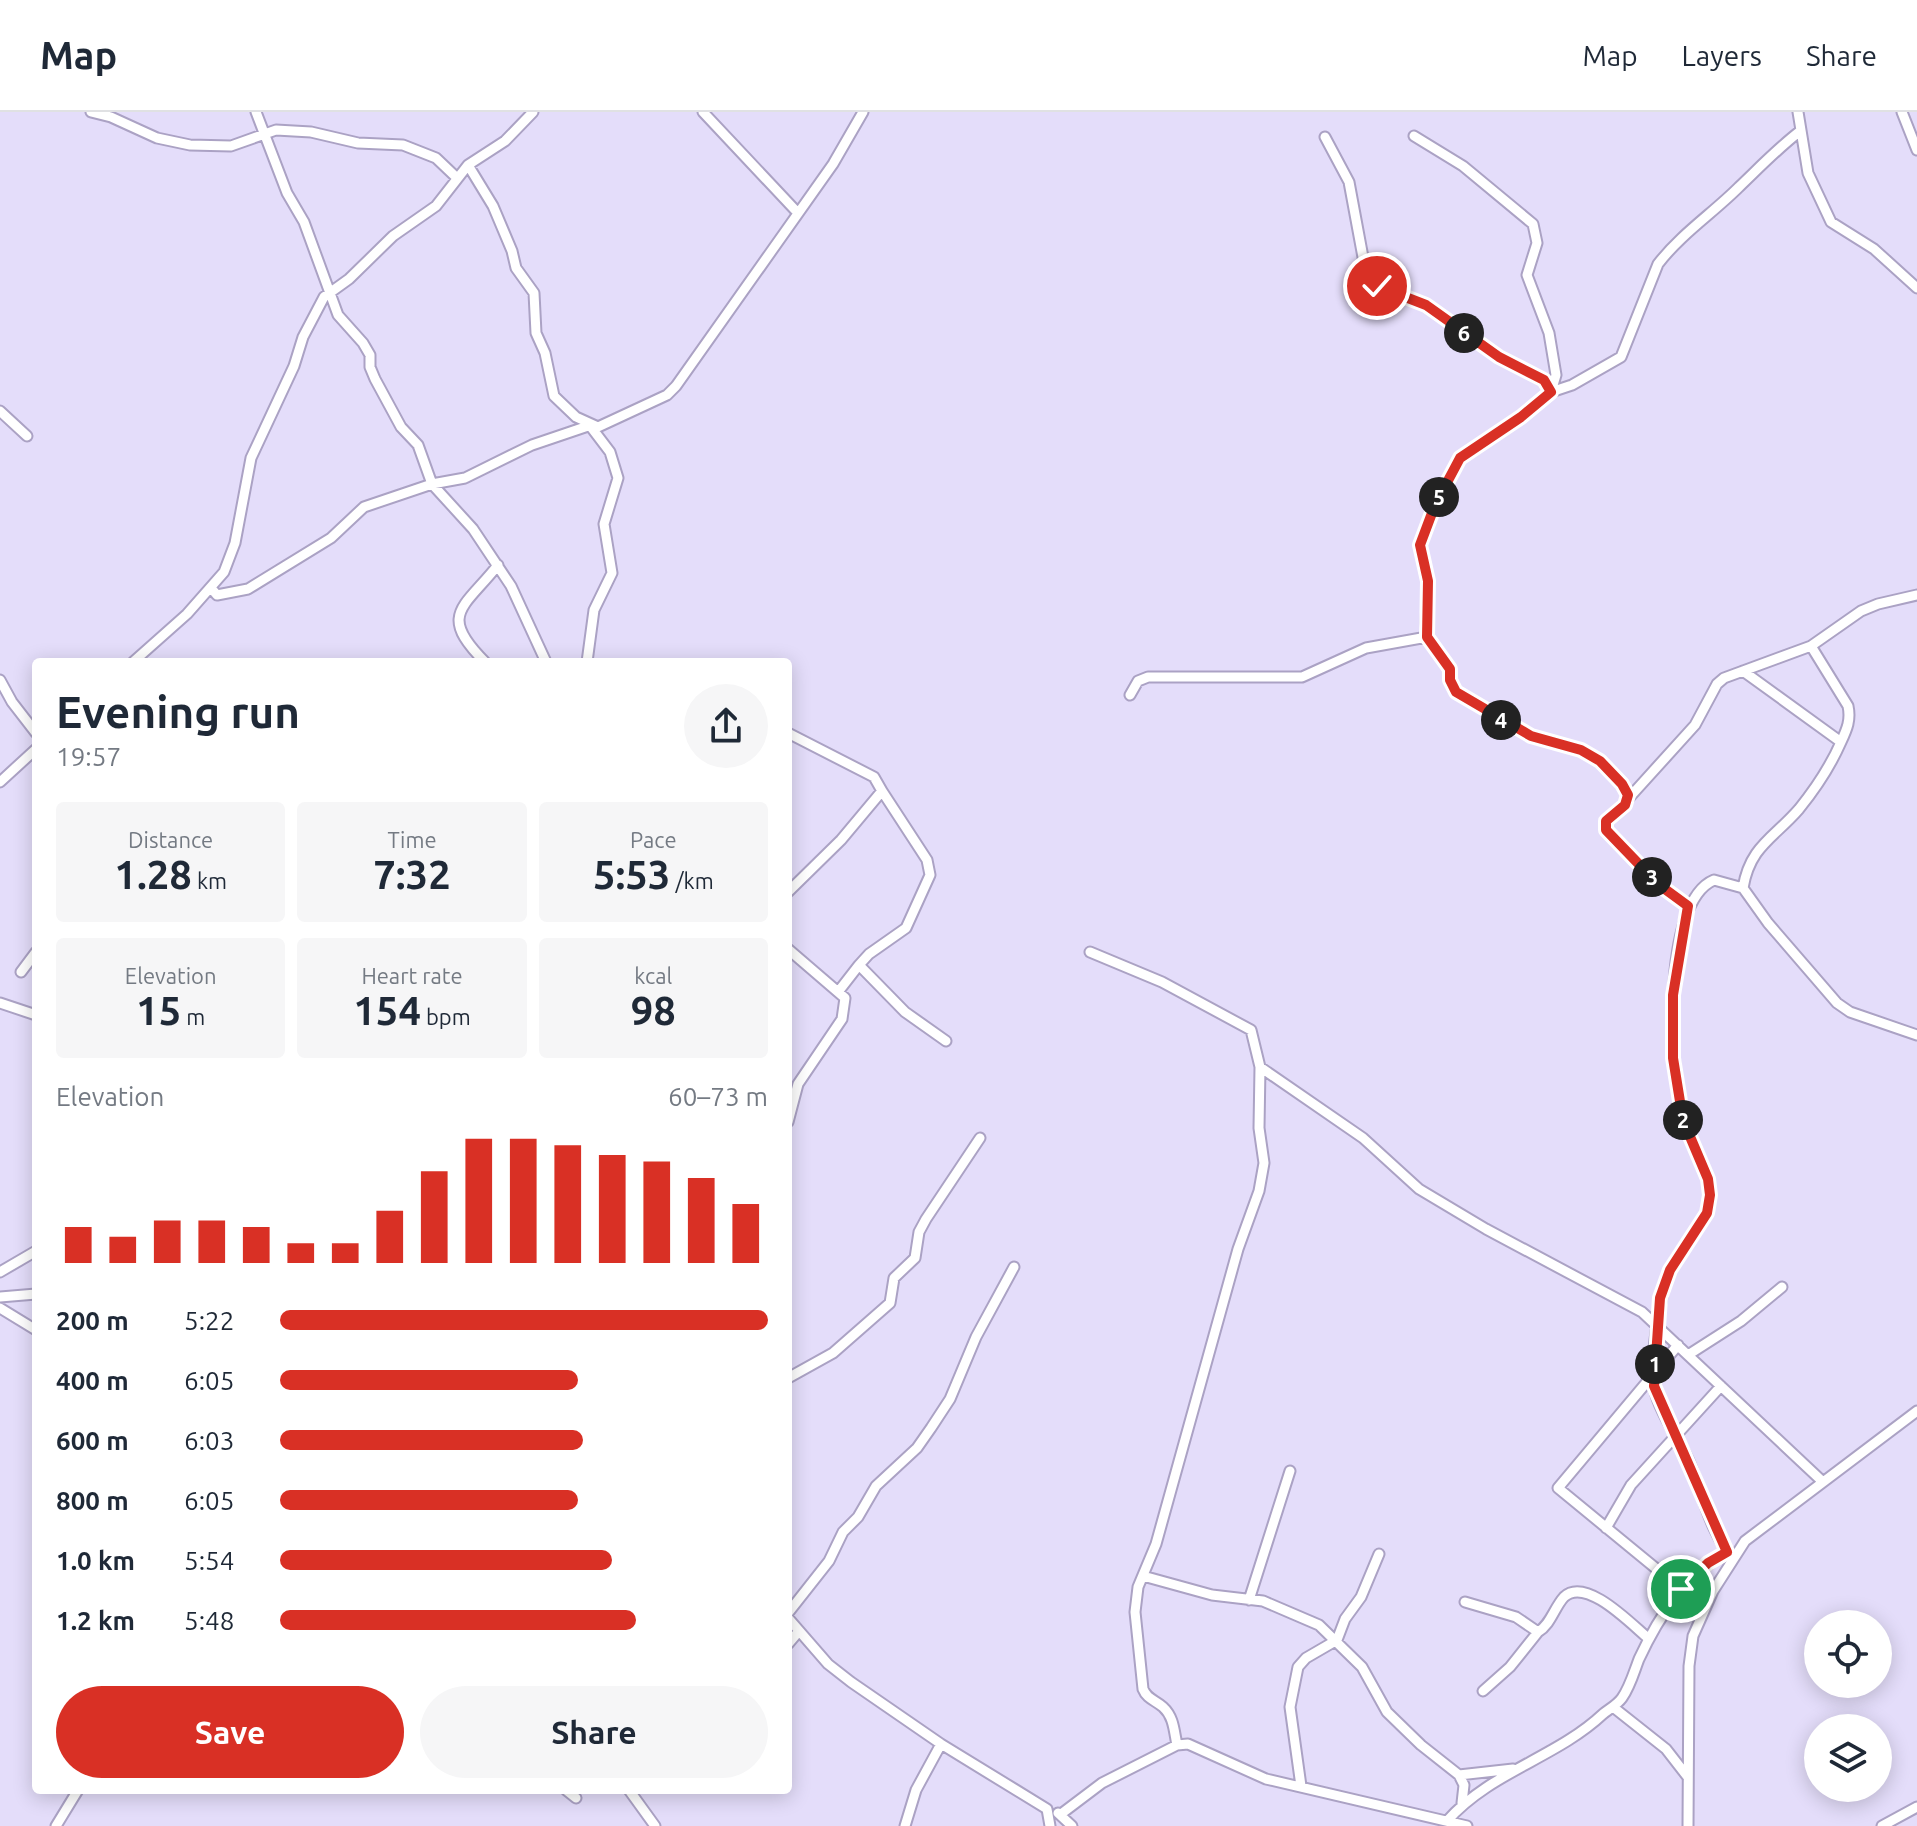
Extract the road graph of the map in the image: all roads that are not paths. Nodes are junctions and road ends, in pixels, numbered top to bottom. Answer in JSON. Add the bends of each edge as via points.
{"nodes":[{"id":1,"x":91,"y":112,"type":"edge"},
{"id":2,"x":256,"y":112,"type":"edge"},
{"id":3,"x":533,"y":112,"type":"edge"},
{"id":4,"x":703,"y":112,"type":"edge"},
{"id":5,"x":863,"y":112,"type":"edge"},
{"id":6,"x":1798,"y":112,"type":"edge"},
{"id":7,"x":1902,"y":112,"type":"edge"},
{"id":8,"x":1799,"y":132,"type":"junction"},
{"id":9,"x":264,"y":133,"type":"junction"},
{"id":10,"x":1414,"y":136,"type":"dead end"},
{"id":11,"x":1325,"y":137,"type":"dead end"},
{"id":12,"x":1917,"y":150,"type":"edge"},
{"id":13,"x":468,"y":165,"type":"junction"},
{"id":14,"x":457,"y":178,"type":"junction"},
{"id":15,"x":797,"y":212,"type":"junction"},
{"id":16,"x":1917,"y":288,"type":"edge"},
{"id":17,"x":331,"y":292,"type":"junction"},
{"id":18,"x":1551,"y":392,"type":"junction"},
{"id":19,"x":0,"y":411,"type":"edge"},
{"id":20,"x":591,"y":426,"type":"junction"},
{"id":21,"x":27,"y":436,"type":"dead end"},
{"id":22,"x":432,"y":484,"type":"junction"},
{"id":23,"x":498,"y":565,"type":"junction"},
{"id":24,"x":211,"y":588,"type":"junction"},
{"id":25,"x":1917,"y":595,"type":"edge"},
{"id":26,"x":1427,"y":637,"type":"junction"},
{"id":27,"x":1811,"y":646,"type":"junction"},
{"id":28,"x":138,"y":658,"type":"edge"},
{"id":29,"x":481,"y":658,"type":"edge"},
{"id":30,"x":544,"y":658,"type":"edge"},
{"id":31,"x":588,"y":658,"type":"edge"},
{"id":32,"x":1743,"y":671,"type":"junction"},
{"id":33,"x":0,"y":680,"type":"edge"},
{"id":34,"x":1130,"y":695,"type":"dead end"},
{"id":35,"x":32,"y":727,"type":"edge"},
{"id":36,"x":792,"y":735,"type":"edge"},
{"id":37,"x":1841,"y":742,"type":"junction"},
{"id":38,"x":32,"y":755,"type":"edge"},
{"id":39,"x":0,"y":782,"type":"edge"},
{"id":40,"x":882,"y":791,"type":"junction"},
{"id":41,"x":1628,"y":799,"type":"junction"},
{"id":42,"x":1746,"y":870,"type":"junction"},
{"id":43,"x":1724,"y":881,"type":"junction"},
{"id":44,"x":792,"y":888,"type":"edge"},
{"id":45,"x":1743,"y":888,"type":"junction"},
{"id":46,"x":1688,"y":906,"type":"junction"},
{"id":47,"x":792,"y":952,"type":"edge"},
{"id":48,"x":1090,"y":952,"type":"dead end"},
{"id":49,"x":32,"y":957,"type":"edge"},
{"id":50,"x":859,"y":965,"type":"junction"},
{"id":51,"x":21,"y":972,"type":"dead end"},
{"id":52,"x":838,"y":992,"type":"junction"},
{"id":53,"x":0,"y":1003,"type":"edge"},
{"id":54,"x":32,"y":1014,"type":"edge"},
{"id":55,"x":1917,"y":1035,"type":"edge"},
{"id":56,"x":946,"y":1041,"type":"dead end"},
{"id":57,"x":1260,"y":1067,"type":"junction"},
{"id":58,"x":792,"y":1107,"type":"edge"},
{"id":59,"x":980,"y":1138,"type":"dead end"},
{"id":60,"x":32,"y":1253,"type":"edge"},
{"id":61,"x":1014,"y":1267,"type":"dead end"},
{"id":62,"x":0,"y":1272,"type":"edge"},
{"id":63,"x":1782,"y":1287,"type":"dead end"},
{"id":64,"x":32,"y":1294,"type":"edge"},
{"id":65,"x":0,"y":1297,"type":"edge"},
{"id":66,"x":0,"y":1308,"type":"edge"},
{"id":67,"x":1657,"y":1325,"type":"junction"},
{"id":68,"x":32,"y":1328,"type":"edge"},
{"id":69,"x":1678,"y":1345,"type":"junction"},
{"id":70,"x":1688,"y":1355,"type":"junction"},
{"id":71,"x":1655,"y":1371,"type":"junction"},
{"id":72,"x":792,"y":1376,"type":"edge"},
{"id":73,"x":1721,"y":1386,"type":"junction"},
{"id":74,"x":1917,"y":1411,"type":"edge"},
{"id":75,"x":1674,"y":1434,"type":"junction"},
{"id":76,"x":1290,"y":1471,"type":"dead end"},
{"id":77,"x":1823,"y":1482,"type":"junction"},
{"id":78,"x":1606,"y":1528,"type":"junction"},
{"id":79,"x":1379,"y":1554,"type":"dead end"},
{"id":80,"x":1730,"y":1554,"type":"junction"},
{"id":81,"x":1143,"y":1576,"type":"junction"},
{"id":82,"x":1681,"y":1589,"type":"junction"},
{"id":83,"x":1249,"y":1600,"type":"junction"},
{"id":84,"x":1465,"y":1602,"type":"dead end"},
{"id":85,"x":792,"y":1610,"type":"edge"},
{"id":86,"x":792,"y":1621,"type":"edge"},
{"id":87,"x":799,"y":1631,"type":"junction"},
{"id":88,"x":1538,"y":1632,"type":"junction"},
{"id":89,"x":792,"y":1639,"type":"edge"},
{"id":90,"x":1649,"y":1639,"type":"junction"},
{"id":91,"x":1337,"y":1640,"type":"junction"},
{"id":92,"x":1483,"y":1691,"type":"dead end"},
{"id":93,"x":1613,"y":1707,"type":"junction"},
{"id":94,"x":941,"y":1744,"type":"junction"},
{"id":95,"x":1177,"y":1745,"type":"junction"},
{"id":96,"x":1513,"y":1769,"type":"junction"},
{"id":97,"x":1459,"y":1775,"type":"junction"},
{"id":98,"x":1687,"y":1776,"type":"junction"},
{"id":99,"x":1301,"y":1786,"type":"junction"},
{"id":100,"x":76,"y":1794,"type":"edge"},
{"id":101,"x":571,"y":1794,"type":"edge"},
{"id":102,"x":632,"y":1794,"type":"edge"},
{"id":103,"x":576,"y":1798,"type":"dead end"},
{"id":104,"x":1462,"y":1803,"type":"junction"},
{"id":105,"x":1917,"y":1807,"type":"edge"},
{"id":106,"x":1047,"y":1809,"type":"junction"},
{"id":107,"x":1061,"y":1814,"type":"junction"},
{"id":108,"x":1447,"y":1821,"type":"junction"},
{"id":109,"x":56,"y":1826,"type":"edge"},
{"id":110,"x":655,"y":1826,"type":"edge"},
{"id":111,"x":905,"y":1826,"type":"edge"},
{"id":112,"x":1050,"y":1826,"type":"edge"},
{"id":113,"x":1072,"y":1826,"type":"edge"},
{"id":114,"x":1467,"y":1826,"type":"edge"},
{"id":115,"x":1688,"y":1826,"type":"edge"},
{"id":116,"x":1882,"y":1826,"type":"edge"}],
"edges":[{"from":1,"to":9,"type":"street","via":[[190,145],[231,146]]},
{"from":2,"to":9,"type":"street"},
{"from":3,"to":13,"type":"street","via":[[505,141]]},
{"from":4,"to":15,"type":"street"},
{"from":5,"to":15,"type":"street"},
{"from":6,"to":8,"type":"street"},
{"from":7,"to":12,"type":"street"},
{"from":8,"to":16,"type":"street","via":[[1808,173],[1831,222],[1874,249]]},
{"from":8,"to":18,"type":"street","via":[[1668,251],[1621,357]]},
{"from":9,"to":14,"type":"street","via":[[293,130],[419,148]]},
{"from":9,"to":17,"type":"street"},
{"from":10,"to":18,"type":"street","via":[[1463,166],[1533,224],[1537,243],[1527,275],[1549,333],[1556,375]]},
{"from":11,"to":18,"type":"street","via":[[1349,182],[1370,280],[1426,305],[1499,357],[1544,380]]},
{"from":13,"to":14,"type":"street"},
{"from":13,"to":20,"type":"street","via":[[493,206],[516,268],[537,299],[536,333],[554,396]]},
{"from":14,"to":17,"type":"street","via":[[436,206],[393,236]]},
{"from":15,"to":20,"type":"street","via":[[676,386],[667,395]]},
{"from":17,"to":22,"type":"street","via":[[343,324],[370,355],[375,379],[401,427],[418,445]]},
{"from":17,"to":24,"type":"street","via":[[303,337],[251,458],[235,543]]},
{"from":18,"to":26,"type":"street","via":[[1460,458],[1435,505],[1420,545],[1428,581]]},
{"from":19,"to":21,"type":"street"},
{"from":20,"to":22,"type":"street","via":[[532,445],[465,478]]},
{"from":20,"to":31,"type":"street","via":[[610,452],[618,478],[604,524],[612,573],[594,610]]},
{"from":22,"to":23,"type":"street"},
{"from":22,"to":24,"type":"street","via":[[364,507],[331,538],[248,589],[223,596]]},
{"from":23,"to":29,"type":"street","via":[[472,594],[458,621],[460,634]]},
{"from":23,"to":30,"type":"street"},
{"from":24,"to":28,"type":"street"},
{"from":25,"to":27,"type":"street","via":[[1861,611]]},
{"from":26,"to":34,"type":"street","via":[[1366,648],[1302,677],[1148,677],[1138,681]]},
{"from":26,"to":41,"type":"street","via":[[1450,669],[1456,692],[1531,736],[1600,761],[1622,784]]},
{"from":27,"to":32,"type":"street"},
{"from":27,"to":37,"type":"street","via":[[1848,706],[1851,716]]},
{"from":32,"to":37,"type":"street"},
{"from":32,"to":41,"type":"street","via":[[1717,684],[1695,725]]},
{"from":33,"to":35,"type":"street"},
{"from":36,"to":40,"type":"street","via":[[874,777]]},
{"from":37,"to":42,"type":"street","via":[[1828,772],[1796,813],[1768,837]]},
{"from":38,"to":39,"type":"street"},
{"from":40,"to":44,"type":"street"},
{"from":40,"to":50,"type":"street","via":[[927,860],[930,875],[906,928]]},
{"from":41,"to":46,"type":"street","via":[[1606,821],[1606,830],[1658,884]]},
{"from":42,"to":43,"type":"street"},
{"from":42,"to":45,"type":"street"},
{"from":43,"to":45,"type":"street"},
{"from":43,"to":46,"type":"street","via":[[1703,884]]},
{"from":45,"to":55,"type":"street","via":[[1837,1003]]},
{"from":46,"to":67,"type":"street","via":[[1673,995],[1673,1058],[1683,1120],[1710,1195],[1707,1213],[1670,1270]]},
{"from":47,"to":52,"type":"street"},
{"from":48,"to":57,"type":"street","via":[[1162,982],[1251,1030]]},
{"from":49,"to":51,"type":"street"},
{"from":50,"to":52,"type":"street"},
{"from":50,"to":56,"type":"street","via":[[905,1012]]},
{"from":52,"to":58,"type":"street","via":[[845,998],[842,1019],[798,1084]]},
{"from":53,"to":54,"type":"street"},
{"from":57,"to":67,"type":"street","via":[[1363,1138],[1419,1189],[1625,1301]]},
{"from":57,"to":81,"type":"street","via":[[1264,1163],[1259,1191]]},
{"from":59,"to":72,"type":"street","via":[[926,1219],[915,1258],[894,1278],[890,1303],[833,1353]]},
{"from":60,"to":62,"type":"street"},
{"from":61,"to":85,"type":"street","via":[[950,1399],[917,1448],[876,1486]]},
{"from":63,"to":70,"type":"street"},
{"from":64,"to":65,"type":"street"},
{"from":66,"to":68,"type":"street"},
{"from":67,"to":69,"type":"street"},
{"from":67,"to":71,"type":"street"},
{"from":69,"to":70,"type":"street"},
{"from":69,"to":71,"type":"street"},
{"from":70,"to":73,"type":"street"},
{"from":71,"to":75,"type":"street","via":[[1654,1386]]},
{"from":71,"to":78,"type":"street","via":[[1559,1484],[1559,1492]]},
{"from":73,"to":75,"type":"street"},
{"from":73,"to":77,"type":"street"},
{"from":74,"to":77,"type":"street"},
{"from":75,"to":78,"type":"street","via":[[1631,1485]]},
{"from":75,"to":80,"type":"street"},
{"from":76,"to":83,"type":"street"},
{"from":77,"to":80,"type":"street"},
{"from":78,"to":82,"type":"street"},
{"from":79,"to":91,"type":"street"},
{"from":80,"to":82,"type":"street","via":[[1708,1563]]},
{"from":80,"to":98,"type":"street","via":[[1693,1636]]},
{"from":81,"to":83,"type":"street"},
{"from":81,"to":95,"type":"street","via":[[1135,1612],[1143,1689],[1172,1718]]},
{"from":82,"to":90,"type":"street"},
{"from":83,"to":91,"type":"street","via":[[1319,1625]]},
{"from":84,"to":88,"type":"street","via":[[1516,1617]]},
{"from":86,"to":87,"type":"street"},
{"from":87,"to":89,"type":"street"},
{"from":87,"to":94,"type":"street","via":[[828,1664]]},
{"from":88,"to":90,"type":"street","via":[[1563,1598],[1583,1591]]},
{"from":88,"to":92,"type":"street"},
{"from":90,"to":93,"type":"street","via":[[1625,1693]]},
{"from":91,"to":97,"type":"street","via":[[1362,1667],[1387,1712]]},
{"from":91,"to":99,"type":"street","via":[[1298,1667],[1290,1707]]},
{"from":93,"to":96,"type":"street","via":[[1579,1734]]},
{"from":93,"to":98,"type":"street","via":[[1666,1749]]},
{"from":94,"to":106,"type":"street"},
{"from":94,"to":111,"type":"street","via":[[916,1790]]},
{"from":95,"to":99,"type":"street","via":[[1188,1744],[1266,1779]]},
{"from":95,"to":107,"type":"street","via":[[1102,1783]]},
{"from":96,"to":97,"type":"street"},
{"from":96,"to":104,"type":"street"},
{"from":97,"to":104,"type":"street"},
{"from":98,"to":115,"type":"street"},
{"from":99,"to":108,"type":"street"},
{"from":100,"to":109,"type":"street"},
{"from":101,"to":103,"type":"street"},
{"from":102,"to":110,"type":"street"},
{"from":104,"to":108,"type":"street"},
{"from":105,"to":116,"type":"street"},
{"from":106,"to":107,"type":"street"},
{"from":106,"to":112,"type":"street"},
{"from":107,"to":113,"type":"street"},
{"from":108,"to":114,"type":"street"}]}
